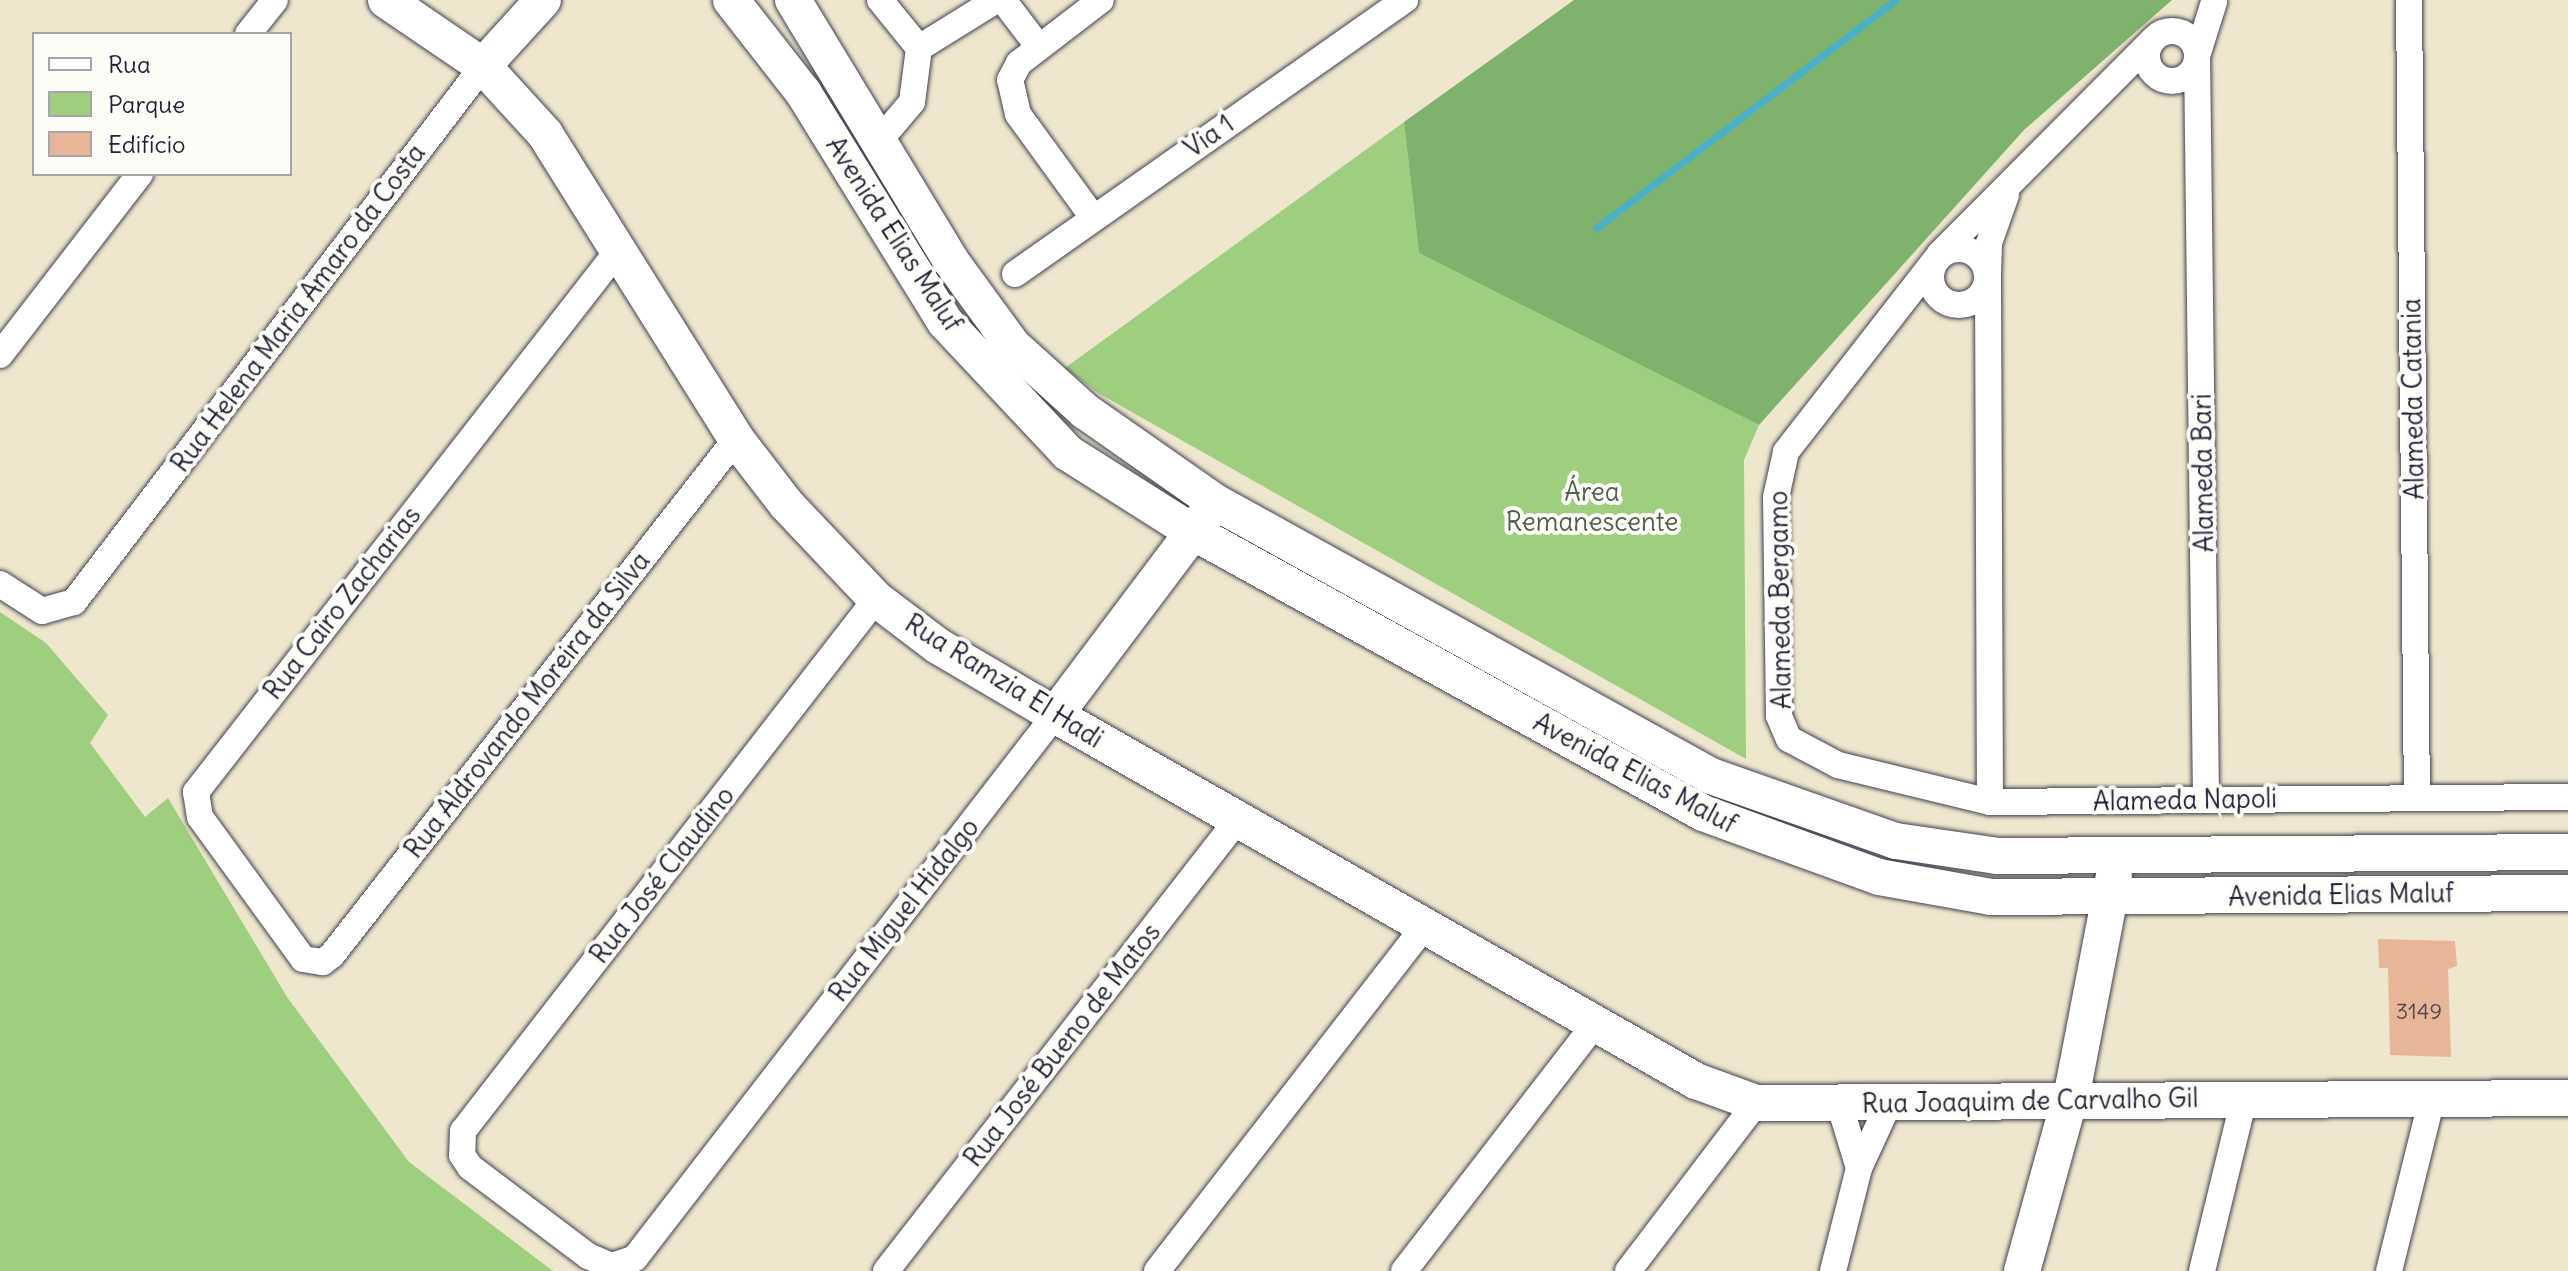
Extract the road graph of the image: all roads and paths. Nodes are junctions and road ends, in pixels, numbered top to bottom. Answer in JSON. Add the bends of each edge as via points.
{"nodes":[{"id":1,"x":275,"y":0,"type":"edge"},
{"id":2,"x":386,"y":0,"type":"edge"},
{"id":3,"x":543,"y":0,"type":"edge"},
{"id":4,"x":731,"y":0,"type":"edge"},
{"id":5,"x":791,"y":0,"type":"edge"},
{"id":6,"x":996,"y":0,"type":"edge"},
{"id":7,"x":1003,"y":0,"type":"edge"},
{"id":8,"x":1101,"y":0,"type":"edge"},
{"id":9,"x":1405,"y":0,"type":"edge"},
{"id":10,"x":2409,"y":0,"type":"edge"},
{"id":11,"x":2216,"y":1,"type":"edge"},
{"id":12,"x":892,"y":2,"type":"edge"},
{"id":13,"x":753,"y":29,"type":"junction"},
{"id":14,"x":250,"y":32,"type":"edge"},
{"id":15,"x":2158,"y":37,"type":"junction"},
{"id":16,"x":1038,"y":46,"type":"junction"},
{"id":17,"x":919,"y":48,"type":"junction"},
{"id":18,"x":2197,"y":56,"type":"junction"},
{"id":19,"x":483,"y":66,"type":"junction"},
{"id":20,"x":2163,"y":79,"type":"junction"},
{"id":21,"x":803,"y":92,"type":"junction"},
{"id":22,"x":2100,"y":96,"type":"junction"},
{"id":23,"x":879,"y":141,"type":"junction"},
{"id":24,"x":2200,"y":146,"type":"junction"},
{"id":25,"x":138,"y":176,"type":"edge"},
{"id":26,"x":2013,"y":181,"type":"junction"},
{"id":27,"x":1092,"y":216,"type":"junction"},
{"id":28,"x":620,"y":248,"type":"junction"},
{"id":29,"x":1940,"y":254,"type":"junction"},
{"id":30,"x":1015,"y":274,"type":"dead end"},
{"id":31,"x":1988,"y":274,"type":"junction"},
{"id":32,"x":1949,"y":304,"type":"junction"},
{"id":33,"x":1884,"y":326,"type":"junction"},
{"id":34,"x":0,"y":355,"type":"edge"},
{"id":35,"x":1991,"y":359,"type":"junction"},
{"id":36,"x":736,"y":439,"type":"junction"},
{"id":37,"x":1215,"y":502,"type":"junction"},
{"id":38,"x":1193,"y":532,"type":"junction"},
{"id":39,"x":0,"y":584,"type":"edge"},
{"id":40,"x":876,"y":599,"type":"junction"},
{"id":41,"x":1055,"y":715,"type":"junction"},
{"id":42,"x":1808,"y":754,"type":"joint"},
{"id":43,"x":2568,"y":797,"type":"edge"},
{"id":44,"x":2417,"y":798,"type":"junction"},
{"id":45,"x":2206,"y":800,"type":"junction"},
{"id":46,"x":1990,"y":802,"type":"junction"},
{"id":47,"x":1238,"y":819,"type":"junction"},
{"id":48,"x":2568,"y":852,"type":"edge"},
{"id":49,"x":2115,"y":857,"type":"junction"},
{"id":50,"x":2568,"y":893,"type":"edge"},
{"id":51,"x":2114,"y":899,"type":"junction"},
{"id":52,"x":1425,"y":926,"type":"junction"},
{"id":53,"x":313,"y":963,"type":"joint"},
{"id":54,"x":1523,"y":980,"type":"joint"},
{"id":55,"x":1596,"y":1023,"type":"junction"},
{"id":56,"x":2568,"y":1098,"type":"edge"},
{"id":57,"x":2244,"y":1099,"type":"junction"},
{"id":58,"x":2432,"y":1099,"type":"junction"},
{"id":59,"x":2068,"y":1101,"type":"junction"},
{"id":60,"x":1756,"y":1103,"type":"junction"},
{"id":61,"x":1839,"y":1103,"type":"junction"},
{"id":62,"x":1889,"y":1103,"type":"junction"},
{"id":63,"x":1859,"y":1168,"type":"junction"},
{"id":64,"x":600,"y":1264,"type":"joint"},
{"id":65,"x":1629,"y":1270,"type":"edge"},
{"id":66,"x":886,"y":1271,"type":"edge"},
{"id":67,"x":1157,"y":1271,"type":"edge"},
{"id":68,"x":1404,"y":1271,"type":"edge"},
{"id":69,"x":1833,"y":1271,"type":"edge"},
{"id":70,"x":2022,"y":1271,"type":"edge"},
{"id":71,"x":2202,"y":1271,"type":"edge"},
{"id":72,"x":2389,"y":1271,"type":"edge"}],
"edges":[{"from":1,"to":14,"type":"street"},
{"from":2,"to":19,"type":"street","name":"Rua Ramzia El Hadi"},
{"from":3,"to":19,"type":"street","name":"Rua Helena Maria Amaro da Costa"},
{"from":4,"to":13,"type":"street","name":"Avenida Elias Maluf"},
{"from":5,"to":13,"type":"street"},
{"from":5,"to":23,"type":"street","name":"Avenida Elias Maluf"},
{"from":6,"to":17,"type":"street"},
{"from":7,"to":16,"type":"street"},
{"from":8,"to":16,"type":"street"},
{"from":9,"to":27,"type":"street","name":"Via 1"},
{"from":10,"to":44,"type":"street","name":"Alameda Catania"},
{"from":11,"to":15,"type":"street","name":"Alameda Bergamo"},
{"from":11,"to":18,"type":"street","name":"Alameda Bergamo"},
{"from":12,"to":17,"type":"street"},
{"from":13,"to":21,"type":"street","name":"Avenida Elias Maluf"},
{"from":15,"to":18,"type":"street","via":[[2187,36]]},
{"from":15,"to":20,"type":"street","via":[[2147,59]]},
{"from":15,"to":22,"type":"street","name":"Alameda Bergamo"},
{"from":16,"to":27,"type":"street","via":[[1019,63],[1010,97]]},
{"from":17,"to":23,"type":"street","via":[[912,102]]},
{"from":18,"to":20,"type":"street","via":[[2189,75]]},
{"from":18,"to":24,"type":"street","name":"Alameda Bari"},
{"from":19,"to":28,"type":"street","name":"Rua Ramzia El Hadi","via":[[545,134]]},
{"from":19,"to":39,"type":"street","name":"Rua Helena Maria Amaro da Costa","via":[[74,602],[53,612]]},
{"from":20,"to":22,"type":"street","name":"Alameda Bergamo"},
{"from":20,"to":24,"type":"street","name":"Alameda Bari","via":[[2186,106]]},
{"from":21,"to":23,"type":"street","via":[[854,143]]},
{"from":21,"to":38,"type":"street","name":"Avenida Elias Maluf","via":[[945,322],[1015,402],[1068,453]]},
{"from":22,"to":26,"type":"street","name":"Alameda Bergamo"},
{"from":23,"to":37,"type":"street","name":"Avenida Elias Maluf","via":[[1013,346],[1085,411]]},
{"from":24,"to":45,"type":"street","name":"Alameda Bari"},
{"from":25,"to":34,"type":"street"},
{"from":26,"to":29,"type":"street","name":"Alameda Bergamo"},
{"from":26,"to":31,"type":"street","name":"Alameda Bergamo","via":[[1996,218]]},
{"from":27,"to":30,"type":"street","name":"Via 1"},
{"from":28,"to":36,"type":"street","name":"Rua Ramzia El Hadi"},
{"from":28,"to":53,"type":"street","name":"Rua Cairo Zacharias","via":[[196,792],[200,817],[297,952]]},
{"from":29,"to":31,"type":"street","via":[[1975,253]]},
{"from":29,"to":32,"type":"street","via":[[1930,280]]},
{"from":29,"to":33,"type":"street","name":"Alameda Bergamo"},
{"from":31,"to":32,"type":"street","via":[[1978,298]]},
{"from":31,"to":35,"type":"street","name":"Alameda Bergamo"},
{"from":32,"to":33,"type":"street","name":"Alameda Bergamo"},
{"from":32,"to":35,"type":"street"},
{"from":33,"to":42,"type":"street","name":"Alameda Bergamo","via":[[1796,434],[1778,474],[1779,716],[1789,739]]},
{"from":35,"to":46,"type":"street","name":"Alameda Bergamo"},
{"from":36,"to":40,"type":"street","name":"Rua Ramzia El Hadi","via":[[787,505]]},
{"from":36,"to":53,"type":"street","name":"Rua Aldrovando Moreira da Silva","via":[[332,955]]},
{"from":37,"to":38,"type":"street"},
{"from":37,"to":49,"type":"street","name":"Avenida Elias Maluf","via":[[1638,738],[1803,814],[1896,841],[1997,856]]},
{"from":38,"to":41,"type":"street","name":"Rua Miguel Hidalgo"},
{"from":38,"to":51,"type":"street","name":"Avenida Elias Maluf","via":[[1703,813],[1794,851],[1879,877],[1991,897]]},
{"from":40,"to":41,"type":"street","name":"Rua Ramzia El Hadi","via":[[938,646]]},
{"from":40,"to":64,"type":"street","name":"Rua José Claudino","via":[[463,1131],[462,1155]]},
{"from":41,"to":47,"type":"street","name":"Rua Ramzia El Hadi"},
{"from":41,"to":64,"type":"street","name":"Rua Miguel Hidalgo","via":[[635,1258]]},
{"from":42,"to":46,"type":"street","name":"Alameda Napoli"},
{"from":43,"to":44,"type":"street","name":"Alameda Napoli"},
{"from":44,"to":45,"type":"street","name":"Alameda Napoli"},
{"from":45,"to":46,"type":"street","name":"Alameda Napoli"},
{"from":47,"to":52,"type":"street","name":"Rua Ramzia El Hadi"},
{"from":47,"to":66,"type":"street","name":"Rua José Bueno de Matos"},
{"from":48,"to":49,"type":"street","name":"Avenida Elias Maluf"},
{"from":49,"to":51,"type":"street"},
{"from":50,"to":51,"type":"street","name":"Avenida Elias Maluf"},
{"from":51,"to":59,"type":"street"},
{"from":52,"to":54,"type":"street","name":"Rua Ramzia El Hadi"},
{"from":52,"to":67,"type":"street"},
{"from":54,"to":55,"type":"street","name":"Rua Joaquim de Carvalho Gil"},
{"from":55,"to":60,"type":"street","name":"Rua Joaquim de Carvalho Gil","via":[[1696,1081]]},
{"from":55,"to":68,"type":"street"},
{"from":56,"to":58,"type":"street","name":"Rua Joaquim de Carvalho Gil"},
{"from":57,"to":58,"type":"street","name":"Rua Joaquim de Carvalho Gil"},
{"from":57,"to":59,"type":"street","name":"Rua Joaquim de Carvalho Gil"},
{"from":57,"to":71,"type":"street"},
{"from":58,"to":72,"type":"street"},
{"from":59,"to":62,"type":"street","name":"Rua Joaquim de Carvalho Gil"},
{"from":59,"to":70,"type":"street"},
{"from":60,"to":61,"type":"street","name":"Rua Joaquim de Carvalho Gil"},
{"from":60,"to":65,"type":"street"},
{"from":61,"to":62,"type":"street","name":"Rua Joaquim de Carvalho Gil"},
{"from":61,"to":63,"type":"street"},
{"from":62,"to":63,"type":"street"},
{"from":63,"to":69,"type":"street"}]}
